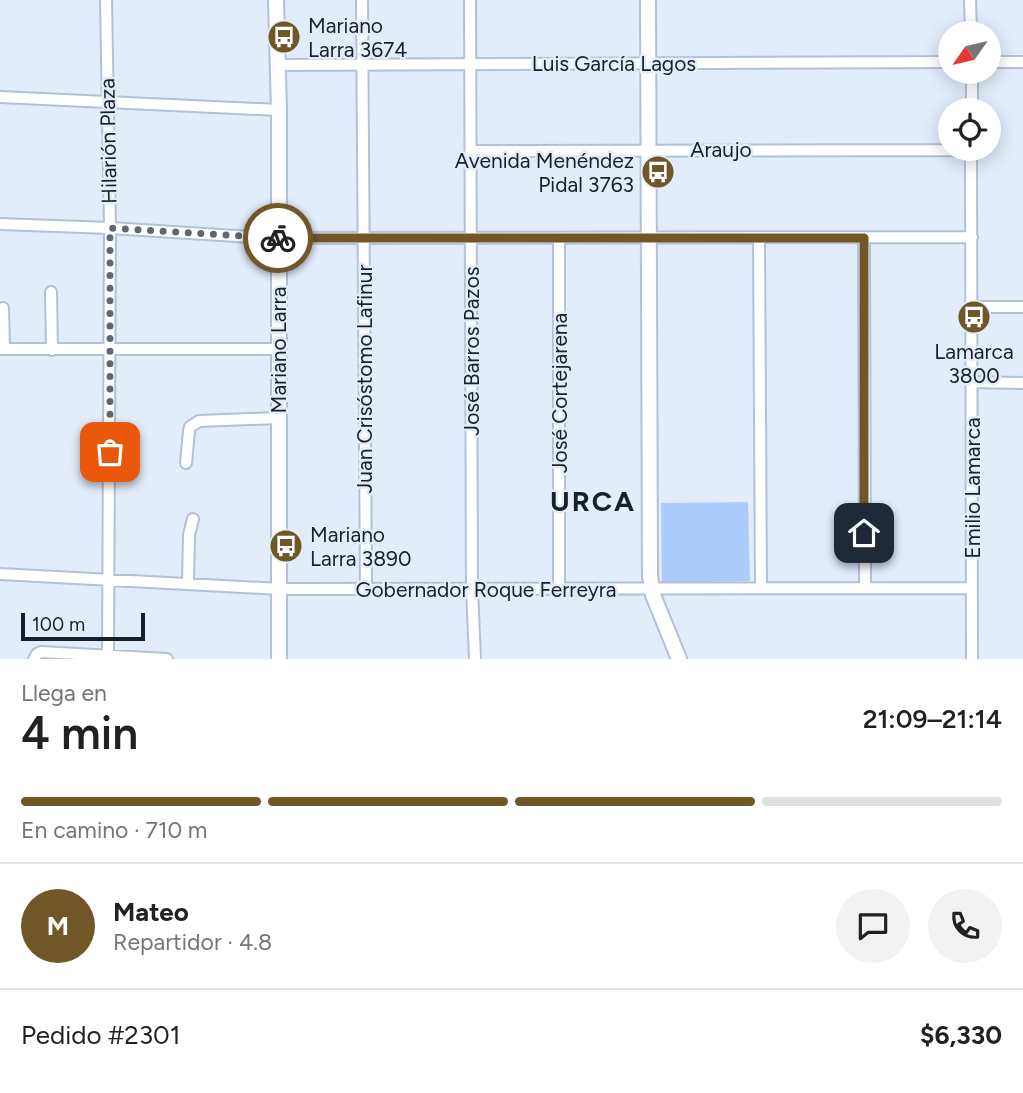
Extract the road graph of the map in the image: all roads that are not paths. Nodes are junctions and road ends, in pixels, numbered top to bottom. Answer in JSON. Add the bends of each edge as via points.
{"nodes":[{"id":1,"x":106,"y":0,"type":"edge"},
{"id":2,"x":276,"y":0,"type":"edge"},
{"id":3,"x":362,"y":0,"type":"edge"},
{"id":4,"x":470,"y":0,"type":"edge"},
{"id":5,"x":648,"y":0,"type":"edge"},
{"id":6,"x":970,"y":0,"type":"edge"},
{"id":7,"x":971,"y":21,"type":"edge"},
{"id":8,"x":648,"y":62,"type":"junction"},
{"id":9,"x":938,"y":62,"type":"edge"},
{"id":10,"x":1001,"y":62,"type":"edge"},
{"id":11,"x":1023,"y":62,"type":"edge"},
{"id":12,"x":470,"y":63,"type":"junction"},
{"id":13,"x":278,"y":65,"type":"junction"},
{"id":14,"x":363,"y":65,"type":"junction"},
{"id":15,"x":0,"y":97,"type":"edge"},
{"id":16,"x":107,"y":101,"type":"junction"},
{"id":17,"x":279,"y":110,"type":"junction"},
{"id":18,"x":649,"y":149,"type":"junction"},
{"id":19,"x":938,"y":150,"type":"edge"},
{"id":20,"x":471,"y":151,"type":"junction"},
{"id":21,"x":971,"y":161,"type":"edge"},
{"id":22,"x":0,"y":224,"type":"edge"},
{"id":23,"x":110,"y":228,"type":"junction"},
{"id":24,"x":363,"y":237,"type":"junction"},
{"id":25,"x":471,"y":237,"type":"junction"},
{"id":26,"x":972,"y":237,"type":"junction"},
{"id":27,"x":279,"y":238,"type":"junction"},
{"id":28,"x":559,"y":238,"type":"junction"},
{"id":29,"x":650,"y":238,"type":"junction"},
{"id":30,"x":759,"y":238,"type":"junction"},
{"id":31,"x":864,"y":238,"type":"junction"},
{"id":32,"x":51,"y":292,"type":"dead end"},
{"id":33,"x":971,"y":307,"type":"junction"},
{"id":34,"x":1023,"y":307,"type":"edge"},
{"id":35,"x":3,"y":308,"type":"dead end"},
{"id":36,"x":2,"y":349,"type":"edge"},
{"id":37,"x":110,"y":349,"type":"junction"},
{"id":38,"x":278,"y":349,"type":"junction"},
{"id":39,"x":52,"y":350,"type":"junction"},
{"id":40,"x":972,"y":382,"type":"junction"},
{"id":41,"x":1023,"y":383,"type":"edge"},
{"id":42,"x":278,"y":418,"type":"junction"},
{"id":43,"x":186,"y":463,"type":"dead end"},
{"id":44,"x":193,"y":519,"type":"dead end"},
{"id":45,"x":0,"y":574,"type":"edge"},
{"id":46,"x":110,"y":581,"type":"junction"},
{"id":47,"x":188,"y":583,"type":"junction"},
{"id":48,"x":865,"y":587,"type":"junction"},
{"id":49,"x":651,"y":588,"type":"junction"},
{"id":50,"x":761,"y":588,"type":"junction"},
{"id":51,"x":972,"y":588,"type":"junction"},
{"id":52,"x":281,"y":589,"type":"junction"},
{"id":53,"x":366,"y":589,"type":"junction"},
{"id":54,"x":472,"y":589,"type":"junction"},
{"id":55,"x":559,"y":589,"type":"junction"},
{"id":56,"x":36,"y":657,"type":"edge"},
{"id":57,"x":108,"y":657,"type":"edge"},
{"id":58,"x":167,"y":659,"type":"edge"},
{"id":59,"x":279,"y":659,"type":"edge"},
{"id":60,"x":475,"y":659,"type":"edge"},
{"id":61,"x":680,"y":659,"type":"edge"},
{"id":62,"x":972,"y":659,"type":"edge"}],
"edges":[{"from":1,"to":16,"type":"street","name":"Hilarión Plaza"},
{"from":2,"to":13,"type":"main road","name":"Mariano Larra"},
{"from":3,"to":14,"type":"street","name":"Juan Crisóstomo Lafinur"},
{"from":4,"to":12,"type":"street","name":"José Barros Pazos"},
{"from":5,"to":8,"type":"main road"},
{"from":6,"to":7,"type":"street"},
{"from":8,"to":9,"type":"street","name":"Luis García Lagos"},
{"from":8,"to":12,"type":"street","name":"Luis García Lagos"},
{"from":8,"to":18,"type":"main road"},
{"from":10,"to":11,"type":"street"},
{"from":12,"to":14,"type":"street","name":"Luis García Lagos"},
{"from":12,"to":20,"type":"street","name":"José Barros Pazos"},
{"from":13,"to":14,"type":"street","name":"Luis García Lagos"},
{"from":13,"to":17,"type":"main road","name":"Mariano Larra"},
{"from":14,"to":24,"type":"street","name":"Juan Crisóstomo Lafinur"},
{"from":15,"to":16,"type":"street"},
{"from":16,"to":17,"type":"street"},
{"from":16,"to":23,"type":"street","name":"Hilarión Plaza"},
{"from":17,"to":27,"type":"main road","name":"Mariano Larra"},
{"from":18,"to":19,"type":"street","name":"Araujo"},
{"from":18,"to":20,"type":"street","name":"Araujo"},
{"from":18,"to":29,"type":"main road"},
{"from":20,"to":25,"type":"street","name":"José Barros Pazos"},
{"from":21,"to":26,"type":"street","name":"Emilio Lamarca"},
{"from":22,"to":23,"type":"street"},
{"from":23,"to":27,"type":"street"},
{"from":23,"to":37,"type":"street","name":"Hilarión Plaza"},
{"from":24,"to":25,"type":"street"},
{"from":24,"to":27,"type":"street"},
{"from":24,"to":53,"type":"street","name":"Juan Crisóstomo Lafinur"},
{"from":25,"to":28,"type":"street"},
{"from":25,"to":54,"type":"street","name":"José Barros Pazos"},
{"from":26,"to":31,"type":"street"},
{"from":26,"to":33,"type":"street","name":"Emilio Lamarca"},
{"from":27,"to":38,"type":"main road","name":"Mariano Larra"},
{"from":28,"to":29,"type":"street"},
{"from":28,"to":55,"type":"street","name":"José Cortejarena"},
{"from":29,"to":30,"type":"street"},
{"from":29,"to":49,"type":"main road"},
{"from":30,"to":31,"type":"street"},
{"from":30,"to":50,"type":"street"},
{"from":31,"to":48,"type":"street"},
{"from":32,"to":39,"type":"street"},
{"from":33,"to":34,"type":"street"},
{"from":33,"to":40,"type":"street","name":"Emilio Lamarca"},
{"from":35,"to":36,"type":"street"},
{"from":36,"to":39,"type":"street"},
{"from":37,"to":38,"type":"street"},
{"from":37,"to":39,"type":"street"},
{"from":37,"to":46,"type":"street","name":"Hilarión Plaza"},
{"from":38,"to":42,"type":"main road","name":"Mariano Larra"},
{"from":40,"to":41,"type":"street"},
{"from":40,"to":51,"type":"street","name":"Emilio Lamarca"},
{"from":42,"to":43,"type":"street","via":[[199,421],[190,427]]},
{"from":42,"to":52,"type":"main road","name":"Mariano Larra"},
{"from":44,"to":47,"type":"street"},
{"from":45,"to":46,"type":"street","name":"Gobernador Roque Ferreyra"},
{"from":46,"to":47,"type":"street","name":"Gobernador Roque Ferreyra"},
{"from":46,"to":57,"type":"street","name":"Hilarión Plaza"},
{"from":47,"to":52,"type":"street","name":"Gobernador Roque Ferreyra"},
{"from":48,"to":50,"type":"street","name":"Gobernador Roque Ferreyra"},
{"from":48,"to":51,"type":"street","name":"Gobernador Roque Ferreyra"},
{"from":49,"to":50,"type":"street","name":"Gobernador Roque Ferreyra"},
{"from":49,"to":55,"type":"street","name":"Gobernador Roque Ferreyra"},
{"from":49,"to":61,"type":"main road"},
{"from":51,"to":62,"type":"street","name":"Emilio Lamarca"},
{"from":52,"to":53,"type":"street","name":"Gobernador Roque Ferreyra"},
{"from":52,"to":59,"type":"main road","name":"Mariano Larra"},
{"from":53,"to":54,"type":"street","name":"Gobernador Roque Ferreyra"},
{"from":54,"to":55,"type":"street","name":"Gobernador Roque Ferreyra"},
{"from":54,"to":60,"type":"street","name":"José Barros Pazos"},
{"from":56,"to":57,"type":"street"},
{"from":57,"to":58,"type":"street"}]}
